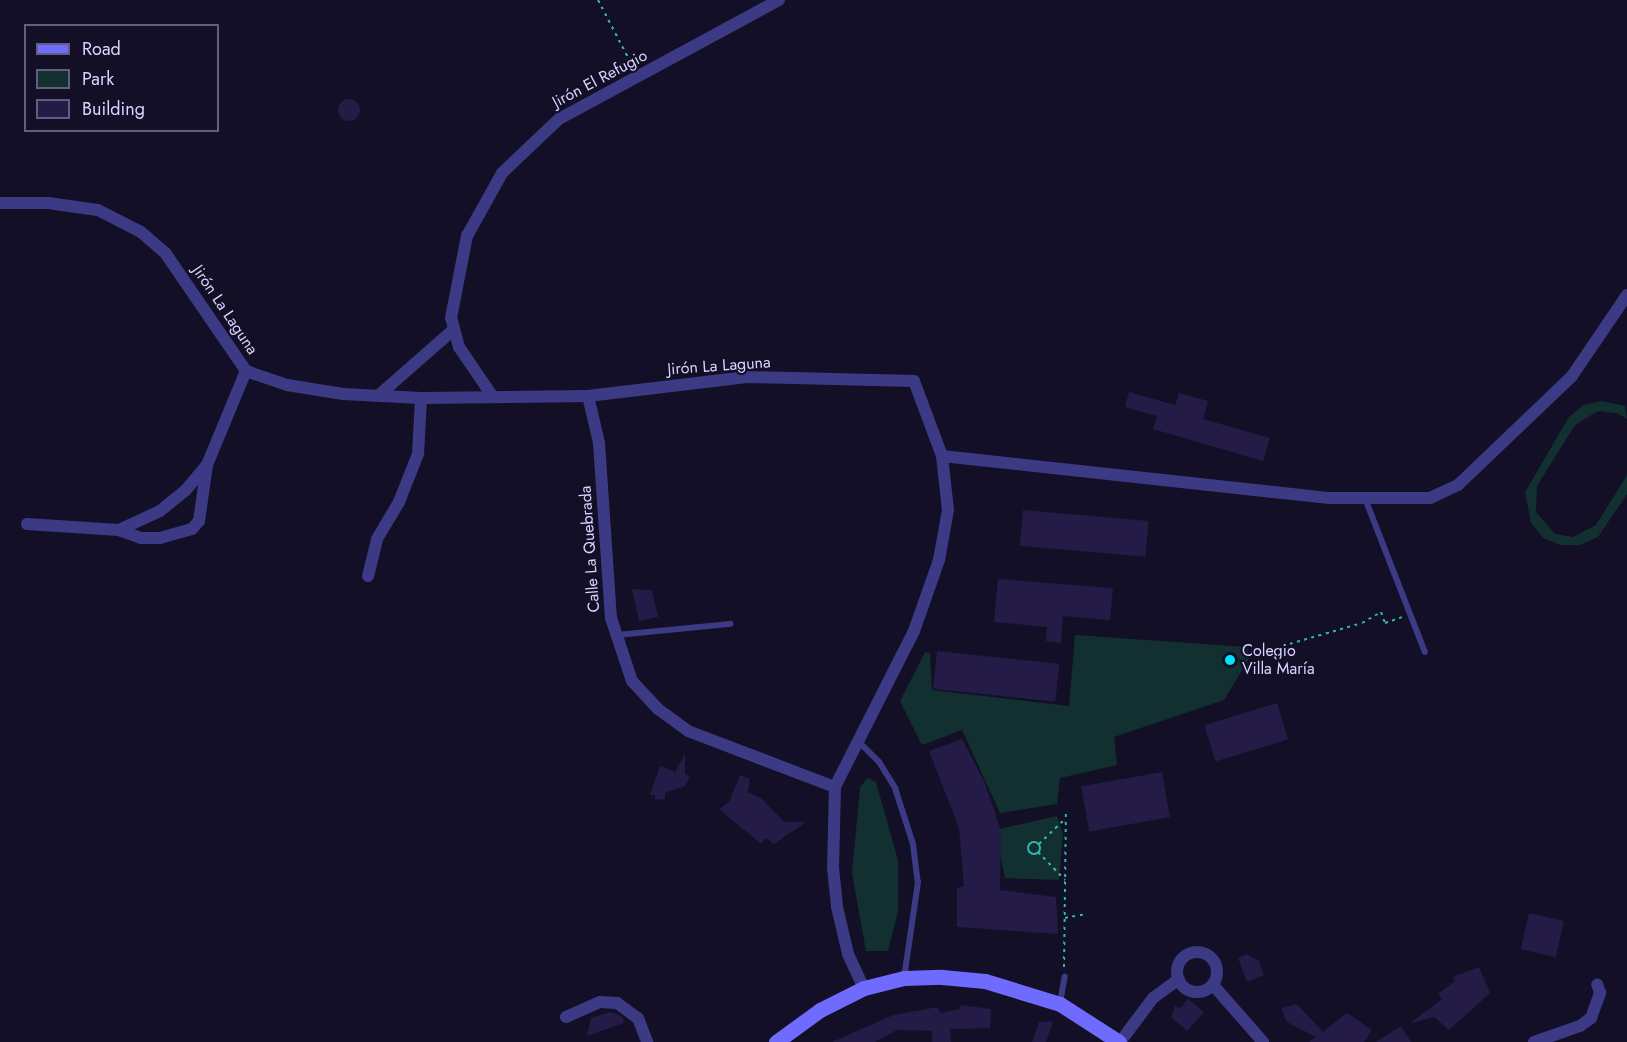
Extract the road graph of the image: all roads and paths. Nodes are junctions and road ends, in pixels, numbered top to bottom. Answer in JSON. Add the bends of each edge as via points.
{"nodes":[{"id":1,"x":598,"y":0,"type":"edge"},
{"id":2,"x":779,"y":0,"type":"edge"},
{"id":3,"x":639,"y":78,"type":"junction"},
{"id":4,"x":0,"y":203,"type":"edge"},
{"id":5,"x":1627,"y":295,"type":"edge"},
{"id":6,"x":452,"y":331,"type":"junction"},
{"id":7,"x":246,"y":370,"type":"junction"},
{"id":8,"x":379,"y":396,"type":"junction"},
{"id":9,"x":588,"y":396,"type":"junction"},
{"id":10,"x":493,"y":397,"type":"junction"},
{"id":11,"x":421,"y":398,"type":"junction"},
{"id":12,"x":942,"y":456,"type":"junction"},
{"id":13,"x":207,"y":465,"type":"junction"},
{"id":14,"x":1366,"y":501,"type":"junction"},
{"id":15,"x":27,"y":524,"type":"dead end"},
{"id":16,"x":119,"y":530,"type":"junction"},
{"id":17,"x":368,"y":576,"type":"dead end"},
{"id":18,"x":1410,"y":614,"type":"junction"},
{"id":19,"x":730,"y":624,"type":"dead end"},
{"id":20,"x":617,"y":635,"type":"junction"},
{"id":21,"x":1269,"y":650,"type":"dead end"},
{"id":22,"x":1425,"y":652,"type":"dead end"},
{"id":23,"x":858,"y":741,"type":"junction"},
{"id":24,"x":835,"y":787,"type":"junction"},
{"id":25,"x":1066,"y":811,"type":"dead end"},
{"id":26,"x":1065,"y":819,"type":"junction"},
{"id":27,"x":1039,"y":844,"type":"junction"},
{"id":28,"x":1038,"y":852,"type":"junction"},
{"id":29,"x":1065,"y":880,"type":"junction"},
{"id":30,"x":1085,"y":914,"type":"dead end"},
{"id":31,"x":1065,"y":918,"type":"junction"},
{"id":32,"x":1064,"y":976,"type":"joint"},
{"id":33,"x":904,"y":978,"type":"junction"},
{"id":34,"x":1179,"y":979,"type":"junction"},
{"id":35,"x":1598,"y":984,"type":"dead end"},
{"id":36,"x":1213,"y":985,"type":"junction"},
{"id":37,"x":864,"y":988,"type":"junction"},
{"id":38,"x":1060,"y":1004,"type":"junction"},
{"id":39,"x":566,"y":1017,"type":"dead end"},
{"id":40,"x":647,"y":1042,"type":"edge"},
{"id":41,"x":776,"y":1042,"type":"edge"},
{"id":42,"x":1119,"y":1042,"type":"edge"},
{"id":43,"x":1263,"y":1042,"type":"edge"},
{"id":44,"x":1534,"y":1042,"type":"edge"}],
"edges":[{"from":1,"to":3,"type":"path"},
{"from":2,"to":3,"type":"street","name":"Jirón El Refugio"},
{"from":3,"to":6,"type":"street","name":"Jirón El Refugio","via":[[559,118],[502,173],[467,236]]},
{"from":4,"to":7,"type":"street","name":"Jirón La Laguna","via":[[48,203],[98,210],[141,232],[166,254]]},
{"from":5,"to":14,"type":"street","via":[[1572,376],[1458,485],[1430,498]]},
{"from":6,"to":8,"type":"street"},
{"from":6,"to":10,"type":"street","via":[[472,369]]},
{"from":7,"to":8,"type":"street","name":"Jirón La Laguna","via":[[287,385]]},
{"from":7,"to":13,"type":"street"},
{"from":8,"to":11,"type":"street","name":"Jirón La Laguna"},
{"from":9,"to":10,"type":"street","name":"Jirón La Laguna"},
{"from":9,"to":12,"type":"street","name":"Jirón La Laguna","via":[[747,377],[914,381]]},
{"from":9,"to":20,"type":"street","name":"Calle La Quebrada","via":[[599,443],[611,618]]},
{"from":10,"to":11,"type":"street","name":"Jirón La Laguna"},
{"from":11,"to":17,"type":"street","via":[[418,454],[399,502],[377,539]]},
{"from":12,"to":14,"type":"street"},
{"from":12,"to":23,"type":"street","name":"Jirón La Laguna","via":[[948,510],[939,560],[914,631]]},
{"from":13,"to":16,"type":"street","via":[[185,491],[160,511]]},
{"from":13,"to":16,"type":"street","via":[[199,521],[192,529],[160,538],[141,538]]},
{"from":14,"to":18,"type":"lane"},
{"from":15,"to":16,"type":"street"},
{"from":18,"to":21,"type":"path","via":[[1384,623],[1381,612],[1367,616],[1362,623]]},
{"from":18,"to":22,"type":"lane"},
{"from":19,"to":20,"type":"lane"},
{"from":20,"to":24,"type":"street","name":"Calle La Quebrada","via":[[632,681],[658,709],[688,731],[767,765]]},
{"from":23,"to":24,"type":"street","name":"Jirón La Laguna"},
{"from":23,"to":33,"type":"lane","via":[[879,762],[895,788],[913,844],[918,882]]},
{"from":24,"to":37,"type":"street","name":"Jirón La Laguna","via":[[833,868],[837,907],[848,954]]},
{"from":25,"to":26,"type":"path"},
{"from":26,"to":27,"type":"path"},
{"from":26,"to":29,"type":"path"},
{"from":27,"to":28,"type":"path"},
{"from":27,"to":28,"type":"path","via":[[1032,842],[1028,847],[1031,853]]},
{"from":28,"to":29,"type":"path"},
{"from":29,"to":31,"type":"path"},
{"from":30,"to":31,"type":"path"},
{"from":31,"to":32,"type":"path"},
{"from":32,"to":38,"type":"lane"},
{"from":33,"to":37,"type":"street"},
{"from":33,"to":38,"type":"street","via":[[985,981]]},
{"from":34,"to":36,"type":"street","via":[[1185,988],[1197,992]]},
{"from":34,"to":36,"type":"street","via":[[1182,959],[1201,953],[1216,966]]},
{"from":34,"to":42,"type":"street","via":[[1153,998]]},
{"from":35,"to":44,"type":"street","via":[[1598,1004],[1590,1018],[1580,1026]]},
{"from":36,"to":43,"type":"street"},
{"from":37,"to":41,"type":"street","via":[[820,1010]]},
{"from":38,"to":42,"type":"street"},
{"from":39,"to":40,"type":"street","via":[[600,1002],[617,1003],[638,1018]]}]}
